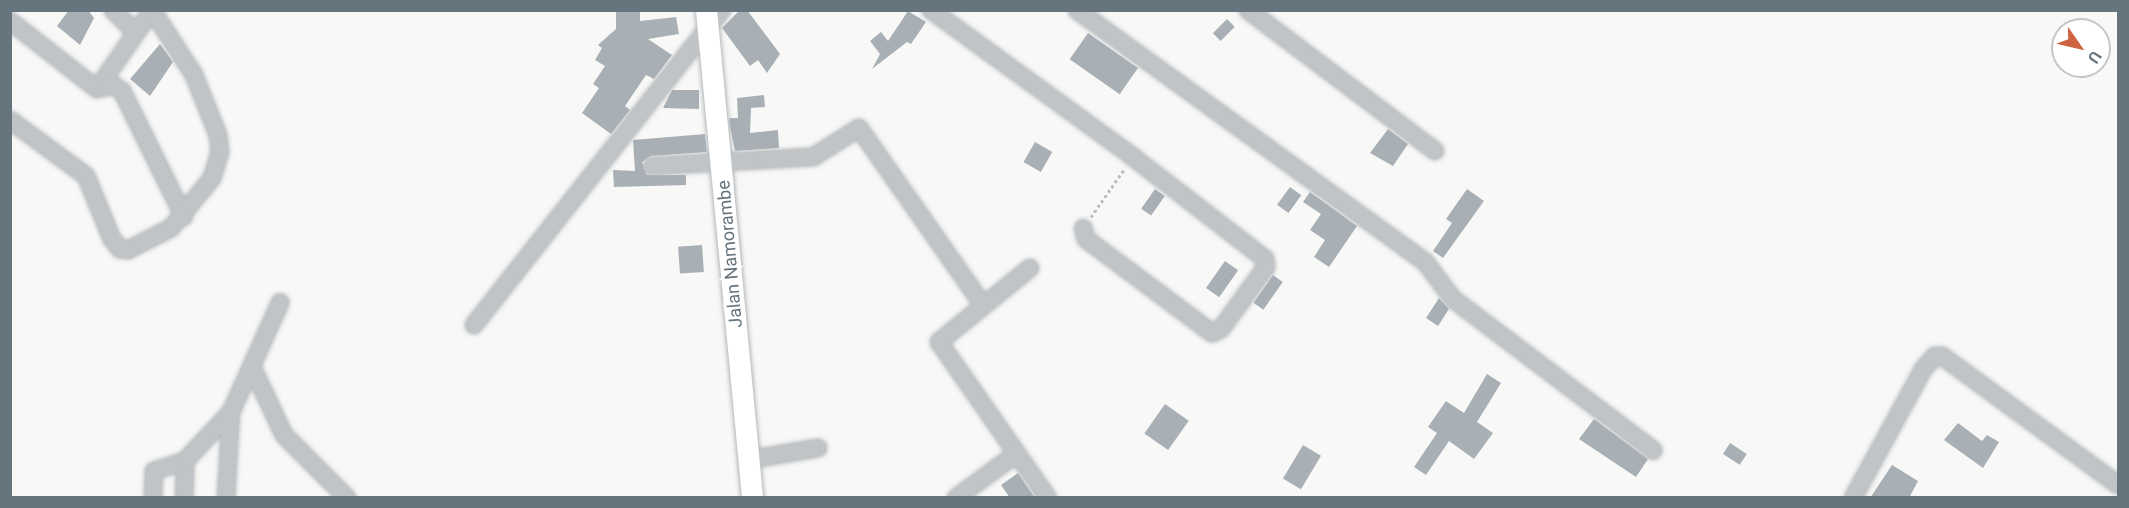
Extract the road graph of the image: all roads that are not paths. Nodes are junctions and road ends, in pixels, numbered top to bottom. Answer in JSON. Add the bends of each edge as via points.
{"nodes":[{"id":1,"x":113,"y":10,"type":"edge"},
{"id":2,"x":152,"y":10,"type":"edge"},
{"id":3,"x":722,"y":10,"type":"edge"},
{"id":4,"x":931,"y":10,"type":"edge"},
{"id":5,"x":1077,"y":10,"type":"edge"},
{"id":6,"x":1248,"y":10,"type":"edge"},
{"id":7,"x":10,"y":21,"type":"edge"},
{"id":8,"x":706,"y":21,"type":"edge"},
{"id":9,"x":135,"y":32,"type":"junction"},
{"id":10,"x":97,"y":89,"type":"junction"},
{"id":11,"x":10,"y":120,"type":"edge"},
{"id":12,"x":1435,"y":150,"type":"dead end"},
{"id":13,"x":722,"y":164,"type":"junction"},
{"id":14,"x":652,"y":166,"type":"dead end"},
{"id":15,"x":184,"y":216,"type":"junction"},
{"id":16,"x":1083,"y":228,"type":"road end"},
{"id":17,"x":1030,"y":268,"type":"dead end"},
{"id":18,"x":280,"y":303,"type":"dead end"},
{"id":19,"x":983,"y":305,"type":"junction"},
{"id":20,"x":474,"y":325,"type":"dead end"},
{"id":21,"x":252,"y":367,"type":"junction"},
{"id":22,"x":231,"y":412,"type":"junction"},
{"id":23,"x":818,"y":448,"type":"dead end"},
{"id":24,"x":1653,"y":450,"type":"dead end"},
{"id":25,"x":1016,"y":454,"type":"junction"},
{"id":26,"x":185,"y":460,"type":"junction"},
{"id":27,"x":747,"y":460,"type":"junction"},
{"id":28,"x":2118,"y":485,"type":"edge"},
{"id":29,"x":153,"y":498,"type":"edge"},
{"id":30,"x":184,"y":498,"type":"edge"},
{"id":31,"x":226,"y":498,"type":"edge"},
{"id":32,"x":347,"y":498,"type":"edge"},
{"id":33,"x":752,"y":498,"type":"edge"},
{"id":34,"x":956,"y":498,"type":"edge"},
{"id":35,"x":1048,"y":498,"type":"edge"},
{"id":36,"x":1853,"y":498,"type":"edge"}],
"edges":[{"from":1,"to":9,"type":"street"},
{"from":2,"to":9,"type":"street"},
{"from":2,"to":15,"type":"street","via":[[194,75],[218,135],[216,171]]},
{"from":3,"to":8,"type":"street"},
{"from":4,"to":16,"type":"street","via":[[1133,157],[1265,259],[1266,267],[1221,329],[1212,333],[1086,239]]},
{"from":5,"to":24,"type":"street","via":[[1426,263],[1453,299]]},
{"from":6,"to":12,"type":"street"},
{"from":7,"to":10,"type":"street"},
{"from":8,"to":13,"type":"main road","name":"Jalan Namorambe"},
{"from":8,"to":20,"type":"street"},
{"from":9,"to":10,"type":"street"},
{"from":10,"to":15,"type":"street","via":[[113,85],[122,91]]},
{"from":11,"to":15,"type":"street","via":[[86,176],[112,239],[120,249],[128,250],[158,236]]},
{"from":13,"to":14,"type":"street"},
{"from":13,"to":19,"type":"street","via":[[813,158],[859,128]]},
{"from":13,"to":27,"type":"main road","name":"Jalan Namorambe"},
{"from":17,"to":19,"type":"street"},
{"from":18,"to":21,"type":"street"},
{"from":19,"to":25,"type":"street","via":[[940,339],[939,347]]},
{"from":21,"to":22,"type":"street"},
{"from":21,"to":32,"type":"street","via":[[284,435]]},
{"from":22,"to":26,"type":"street"},
{"from":22,"to":31,"type":"street"},
{"from":23,"to":27,"type":"street"},
{"from":25,"to":34,"type":"street"},
{"from":25,"to":35,"type":"street"},
{"from":26,"to":29,"type":"street","via":[[154,471]]},
{"from":26,"to":30,"type":"street"},
{"from":27,"to":33,"type":"main road","name":"Jalan Namorambe"},
{"from":28,"to":36,"type":"street","via":[[1942,356],[1935,356],[1924,368]]}]}
